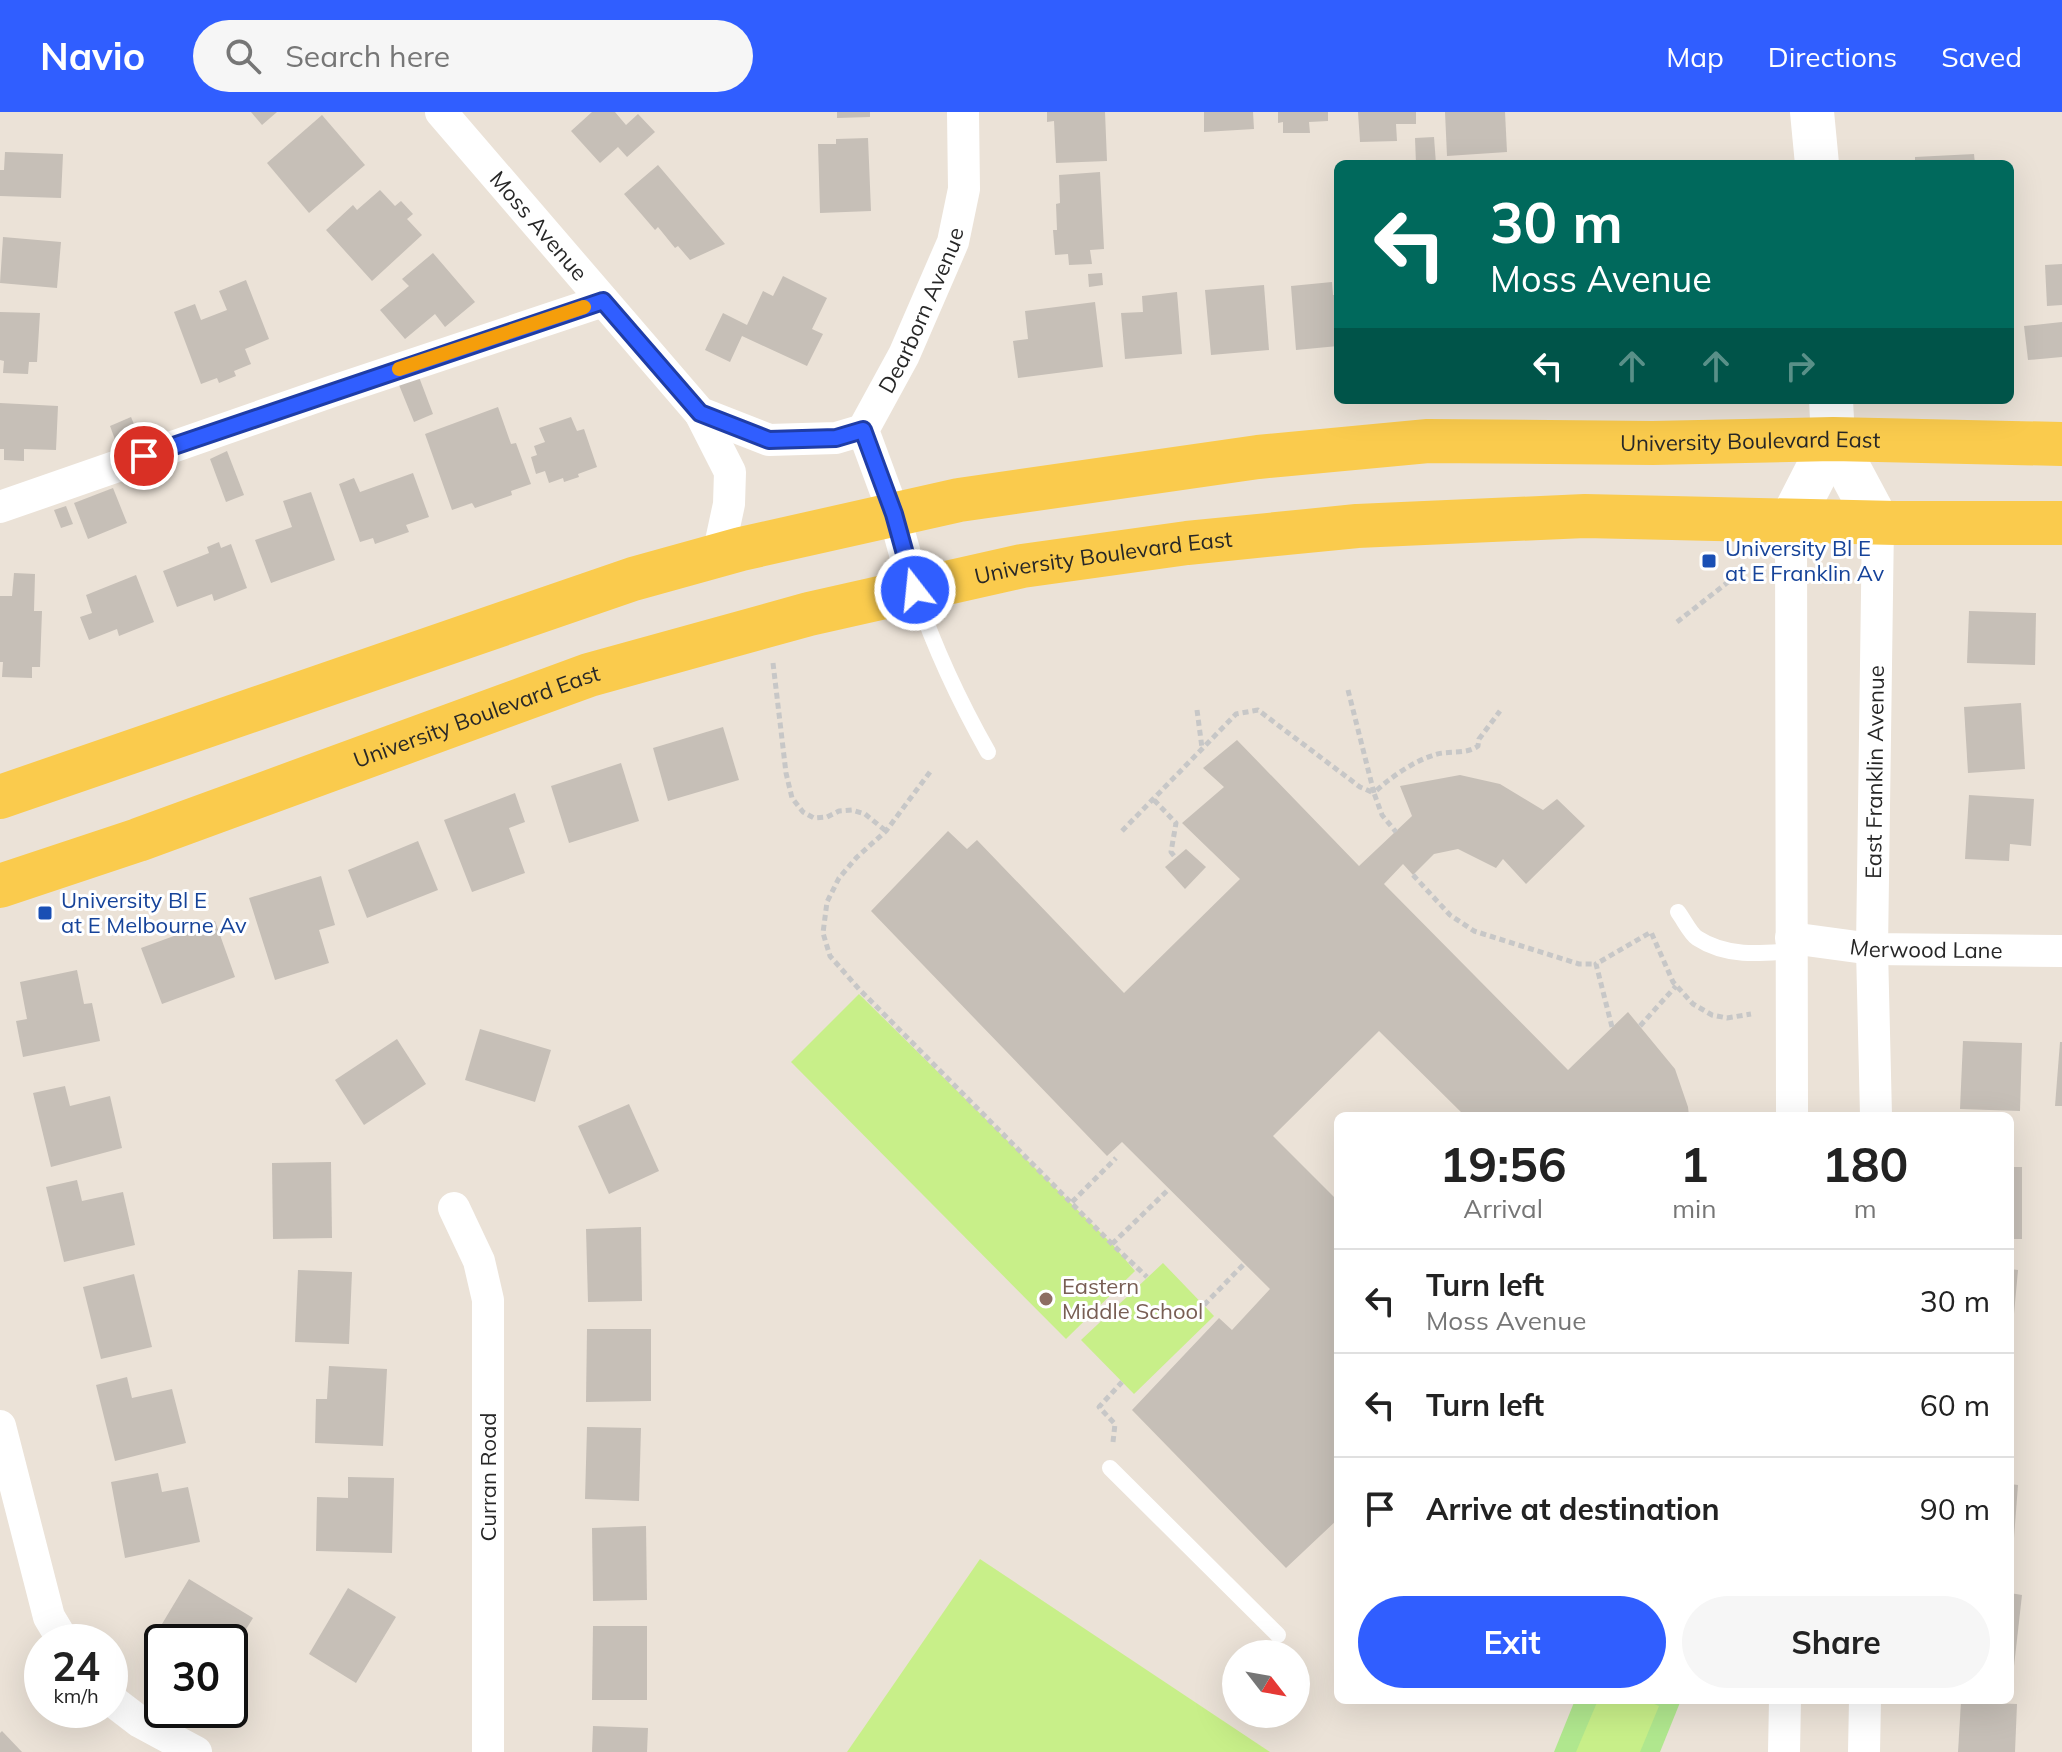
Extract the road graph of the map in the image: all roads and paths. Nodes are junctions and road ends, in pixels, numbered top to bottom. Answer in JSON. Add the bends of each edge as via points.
{"nodes":[{"id":1,"x":441,"y":112,"type":"edge"},
{"id":2,"x":963,"y":112,"type":"edge"},
{"id":3,"x":1812,"y":112,"type":"edge"},
{"id":4,"x":1817,"y":160,"type":"edge"},
{"id":5,"x":603,"y":301,"type":"junction"},
{"id":6,"x":700,"y":413,"type":"junction"},
{"id":7,"x":1832,"y":420,"type":"edge"},
{"id":8,"x":863,"y":430,"type":"junction"},
{"id":9,"x":2062,"y":444,"type":"edge"},
{"id":10,"x":0,"y":507,"type":"edge"},
{"id":11,"x":894,"y":514,"type":"junction"},
{"id":12,"x":1791,"y":521,"type":"junction"},
{"id":13,"x":1878,"y":523,"type":"junction"},
{"id":14,"x":2062,"y":523,"type":"edge"},
{"id":15,"x":718,"y":555,"type":"junction"},
{"id":16,"x":1737,"y":575,"type":"dead end"},
{"id":17,"x":915,"y":590,"type":"junction"},
{"id":18,"x":1677,"y":622,"type":"dead end"},
{"id":19,"x":773,"y":662,"type":"dead end"},
{"id":20,"x":1348,"y":690,"type":"dead end"},
{"id":21,"x":1197,"y":710,"type":"dead end"},
{"id":22,"x":1500,"y":711,"type":"dead end"},
{"id":23,"x":1202,"y":750,"type":"junction"},
{"id":24,"x":988,"y":752,"type":"dead end"},
{"id":25,"x":930,"y":772,"type":"dead end"},
{"id":26,"x":1374,"y":793,"type":"junction"},
{"id":27,"x":0,"y":797,"type":"edge"},
{"id":28,"x":1154,"y":800,"type":"junction"},
{"id":29,"x":886,"y":831,"type":"junction"},
{"id":30,"x":1122,"y":831,"type":"dead end"},
{"id":31,"x":1396,"y":832,"type":"dead end"},
{"id":32,"x":1175,"y":857,"type":"dead end"},
{"id":33,"x":1413,"y":875,"type":"dead end"},
{"id":34,"x":0,"y":886,"type":"edge"},
{"id":35,"x":1678,"y":912,"type":"dead end"},
{"id":36,"x":1792,"y":944,"type":"junction"},
{"id":37,"x":1872,"y":949,"type":"junction"},
{"id":38,"x":2062,"y":951,"type":"edge"},
{"id":39,"x":1596,"y":964,"type":"junction"},
{"id":40,"x":1676,"y":986,"type":"junction"},
{"id":41,"x":1751,"y":1014,"type":"dead end"},
{"id":42,"x":1640,"y":1026,"type":"dead end"},
{"id":43,"x":1612,"y":1027,"type":"dead end"},
{"id":44,"x":1792,"y":1112,"type":"edge"},
{"id":45,"x":1876,"y":1112,"type":"edge"},
{"id":46,"x":1116,"y":1158,"type":"dead end"},
{"id":47,"x":1169,"y":1189,"type":"dead end"},
{"id":48,"x":1072,"y":1202,"type":"junction"},
{"id":49,"x":454,"y":1208,"type":"dead end"},
{"id":50,"x":1112,"y":1244,"type":"junction"},
{"id":51,"x":1244,"y":1264,"type":"dead end"},
{"id":52,"x":1147,"y":1277,"type":"dead end"},
{"id":53,"x":1204,"y":1305,"type":"dead end"},
{"id":54,"x":1122,"y":1382,"type":"dead end"},
{"id":55,"x":0,"y":1426,"type":"edge"},
{"id":56,"x":1110,"y":1468,"type":"joint"},
{"id":57,"x":53,"y":1624,"type":"edge"},
{"id":58,"x":1278,"y":1635,"type":"dead end"},
{"id":59,"x":1785,"y":1704,"type":"edge"},
{"id":60,"x":1865,"y":1704,"type":"edge"},
{"id":61,"x":128,"y":1713,"type":"edge"},
{"id":62,"x":196,"y":1752,"type":"edge"},
{"id":63,"x":488,"y":1752,"type":"edge"},
{"id":64,"x":1784,"y":1752,"type":"edge"},
{"id":65,"x":1864,"y":1752,"type":"edge"}],
"edges":[{"from":1,"to":5,"type":"street","name":"Moss Avenue"},
{"from":2,"to":8,"type":"street","name":"Dearborn Avenue","via":[[964,189],[953,242],[904,355]]},
{"from":3,"to":4,"type":"street"},
{"from":5,"to":6,"type":"street","name":"Moss Avenue"},
{"from":5,"to":10,"type":"street"},
{"from":6,"to":8,"type":"street","name":"Moss Avenue","via":[[769,440],[836,438]]},
{"from":6,"to":15,"type":"street","name":"Moss Avenue","via":[[730,472]]},
{"from":7,"to":9,"type":"main road","name":"University Boulevard East"},
{"from":7,"to":11,"type":"main road","name":"University Boulevard East","via":[[1653,443],[1428,441],[1258,457]]},
{"from":7,"to":12,"type":"street"},
{"from":7,"to":13,"type":"street","name":"East Franklin Avenue"},
{"from":8,"to":11,"type":"street"},
{"from":11,"to":15,"type":"main road","name":"University Boulevard East"},
{"from":11,"to":17,"type":"street"},
{"from":12,"to":13,"type":"main road","name":"University Boulevard East"},
{"from":12,"to":17,"type":"main road","name":"University Boulevard East","via":[[1585,516],[1357,526],[1022,566]]},
{"from":12,"to":36,"type":"street"},
{"from":13,"to":14,"type":"main road","name":"University Boulevard East"},
{"from":13,"to":37,"type":"street","name":"East Franklin Avenue"},
{"from":15,"to":27,"type":"main road","name":"University Boulevard East","via":[[633,579]]},
{"from":16,"to":18,"type":"path"},
{"from":17,"to":24,"type":"lane","via":[[958,700]]},
{"from":17,"to":34,"type":"main road","name":"University Boulevard East","via":[[589,675]]},
{"from":19,"to":29,"type":"path","via":[[792,798],[814,818],[852,810]]},
{"from":20,"to":26,"type":"path"},
{"from":21,"to":23,"type":"path"},
{"from":22,"to":26,"type":"path","via":[[1473,750],[1434,754],[1389,777]]},
{"from":23,"to":26,"type":"path","via":[[1236,714],[1258,710]]},
{"from":23,"to":28,"type":"path"},
{"from":25,"to":29,"type":"path"},
{"from":26,"to":31,"type":"path"},
{"from":28,"to":30,"type":"path"},
{"from":28,"to":32,"type":"path","via":[[1176,823],[1171,852]]},
{"from":29,"to":48,"type":"path","via":[[839,878],[827,902],[823,933],[830,956]]},
{"from":33,"to":39,"type":"path","via":[[1450,915],[1474,931],[1579,964]]},
{"from":35,"to":36,"type":"lane","via":[[1695,937],[1722,949],[1751,955]]},
{"from":36,"to":37,"type":"street","name":"Merwood Lane"},
{"from":36,"to":44,"type":"street"},
{"from":37,"to":38,"type":"street","name":"Merwood Lane"},
{"from":37,"to":45,"type":"street","name":"East Franklin Avenue"},
{"from":39,"to":40,"type":"path","via":[[1651,932]]},
{"from":39,"to":43,"type":"path"},
{"from":40,"to":41,"type":"path","via":[[1712,1015]]},
{"from":40,"to":42,"type":"path"},
{"from":46,"to":48,"type":"path"},
{"from":47,"to":50,"type":"path"},
{"from":48,"to":50,"type":"path"},
{"from":49,"to":63,"type":"street","name":"Curran Road","via":[[479,1261],[488,1300]]},
{"from":50,"to":52,"type":"path"},
{"from":51,"to":53,"type":"path"},
{"from":54,"to":56,"type":"path","via":[[1099,1407],[1115,1424]]},
{"from":55,"to":57,"type":"street"},
{"from":56,"to":58,"type":"lane"},
{"from":59,"to":64,"type":"street"},
{"from":60,"to":65,"type":"street"},
{"from":61,"to":62,"type":"street"}]}
